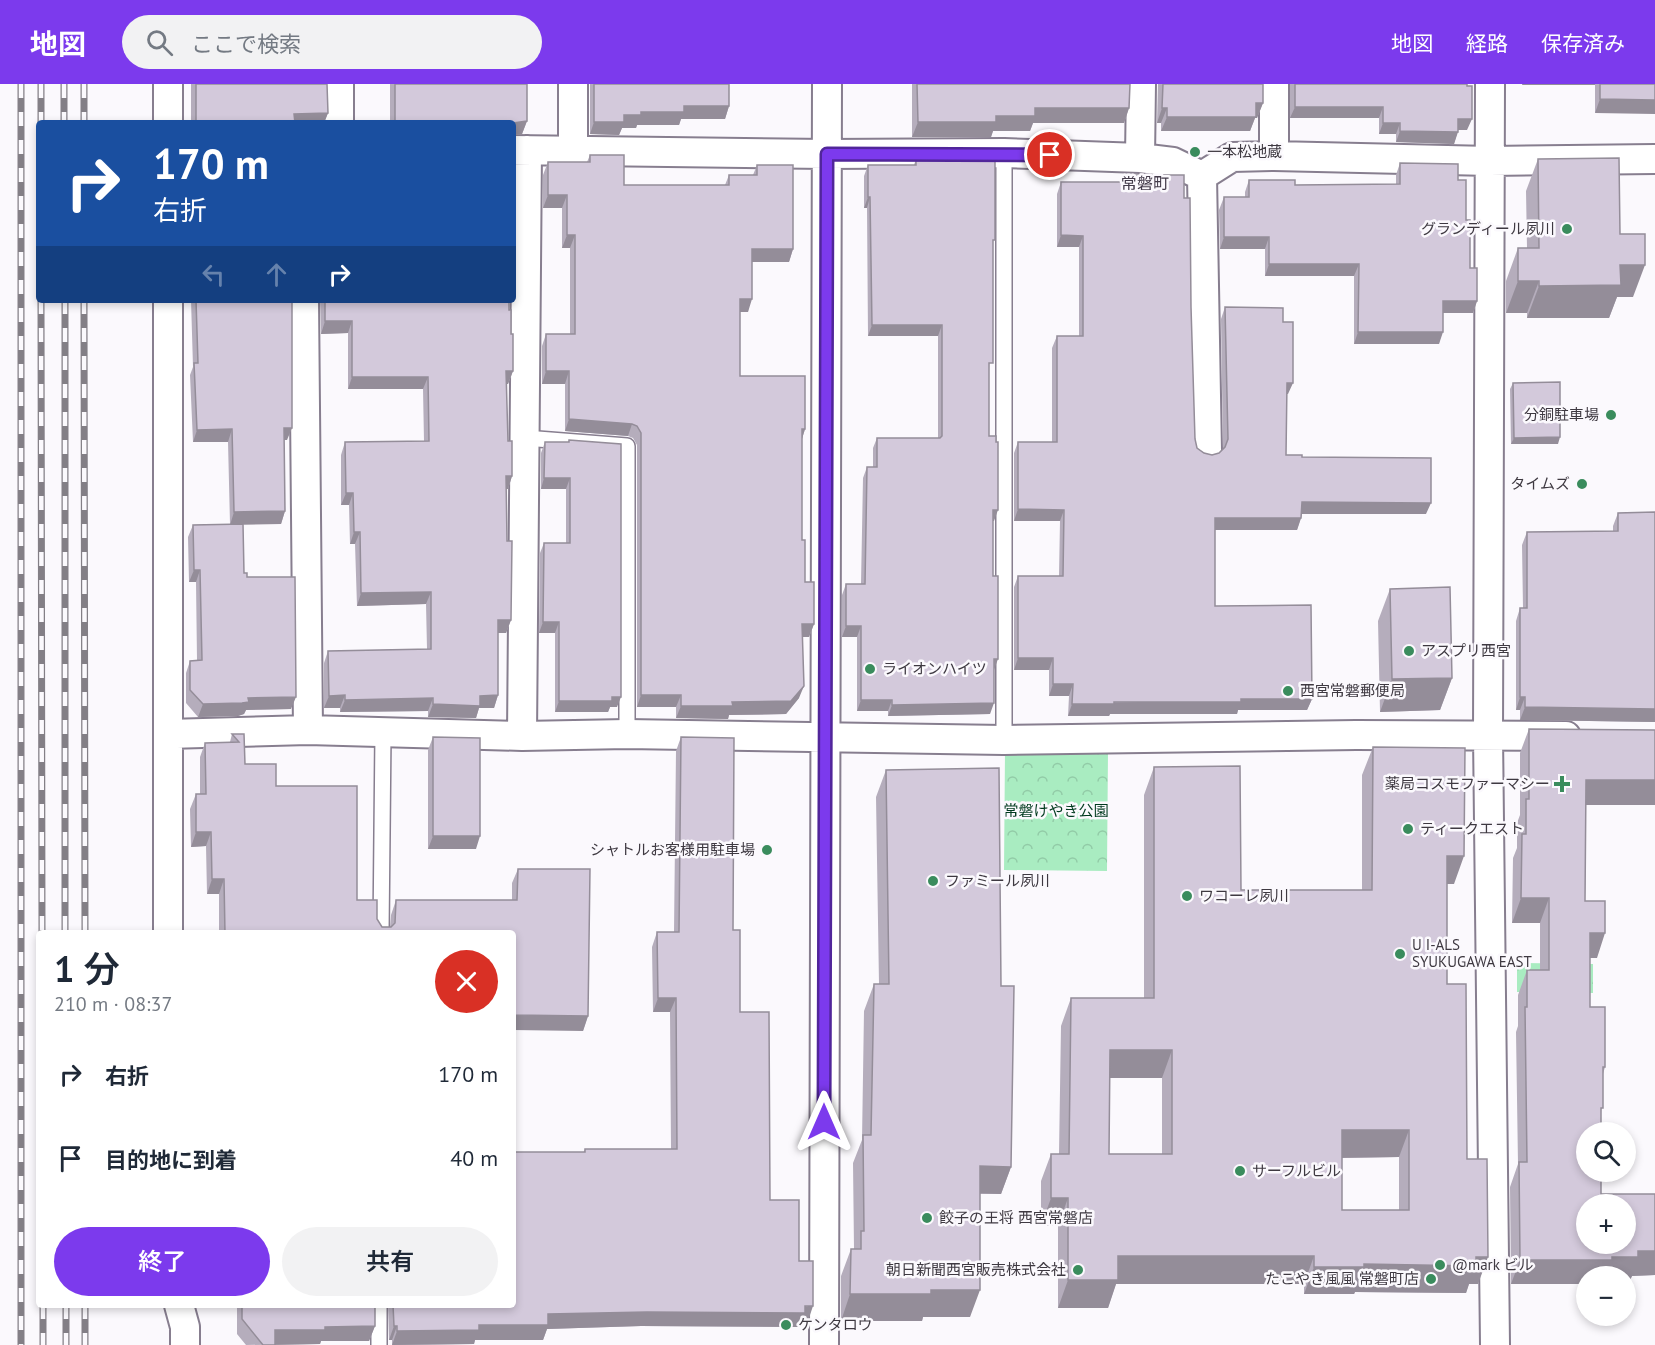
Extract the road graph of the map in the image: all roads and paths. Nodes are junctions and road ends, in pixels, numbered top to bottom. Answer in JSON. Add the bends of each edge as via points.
{"nodes":[{"id":1,"x":168,"y":84,"type":"edge"},
{"id":2,"x":339,"y":84,"type":"edge"},
{"id":3,"x":573,"y":84,"type":"edge"},
{"id":4,"x":827,"y":84,"type":"edge"},
{"id":5,"x":1141,"y":84,"type":"edge"},
{"id":6,"x":1274,"y":84,"type":"edge"},
{"id":7,"x":1490,"y":84,"type":"edge"},
{"id":8,"x":168,"y":120,"type":"edge"},
{"id":9,"x":339,"y":120,"type":"edge"},
{"id":10,"x":520,"y":150,"type":"edge"},
{"id":11,"x":573,"y":151,"type":"junction"},
{"id":12,"x":1004,"y":153,"type":"junction"},
{"id":13,"x":827,"y":154,"type":"junction"},
{"id":14,"x":1274,"y":156,"type":"junction"},
{"id":15,"x":1140,"y":158,"type":"junction"},
{"id":16,"x":1655,"y":159,"type":"edge"},
{"id":17,"x":1490,"y":161,"type":"junction"},
{"id":18,"x":1202,"y":176,"type":"junction"},
{"id":19,"x":168,"y":303,"type":"edge"},
{"id":20,"x":304,"y":303,"type":"edge"},
{"id":21,"x":525,"y":438,"type":"junction"},
{"id":22,"x":1207,"y":450,"type":"dead end"},
{"id":23,"x":308,"y":730,"type":"junction"},
{"id":24,"x":383,"y":733,"type":"junction"},
{"id":25,"x":168,"y":734,"type":"junction"},
{"id":26,"x":627,"y":735,"type":"junction"},
{"id":27,"x":1488,"y":735,"type":"junction"},
{"id":28,"x":522,"y":736,"type":"junction"},
{"id":29,"x":1596,"y":737,"type":"edge"},
{"id":30,"x":825,"y":739,"type":"junction"},
{"id":31,"x":1004,"y":740,"type":"junction"},
{"id":32,"x":168,"y":930,"type":"edge"},
{"id":33,"x":381,"y":930,"type":"edge"},
{"id":34,"x":180,"y":1308,"type":"edge"},
{"id":35,"x":379,"y":1308,"type":"edge"},
{"id":36,"x":185,"y":1345,"type":"edge"},
{"id":37,"x":379,"y":1345,"type":"edge"},
{"id":38,"x":824,"y":1345,"type":"edge"},
{"id":39,"x":1495,"y":1345,"type":"edge"}],
"edges":[{"from":1,"to":8,"type":"street"},
{"from":2,"to":9,"type":"street"},
{"from":3,"to":11,"type":"street"},
{"from":4,"to":13,"type":"street"},
{"from":5,"to":15,"type":"street"},
{"from":6,"to":14,"type":"street"},
{"from":7,"to":17,"type":"street"},
{"from":10,"to":11,"type":"street"},
{"from":10,"to":21,"type":"street"},
{"from":11,"to":13,"type":"street"},
{"from":12,"to":13,"type":"street"},
{"from":12,"to":15,"type":"street"},
{"from":12,"to":31,"type":"lane"},
{"from":13,"to":30,"type":"street"},
{"from":14,"to":17,"type":"street"},
{"from":14,"to":18,"type":"street","via":[[1232,157]]},
{"from":15,"to":18,"type":"street","via":[[1173,162]]},
{"from":16,"to":17,"type":"street"},
{"from":17,"to":27,"type":"street"},
{"from":18,"to":22,"type":"street"},
{"from":19,"to":25,"type":"street"},
{"from":20,"to":23,"type":"street"},
{"from":21,"to":26,"type":"lane","via":[[627,446]]},
{"from":21,"to":28,"type":"street"},
{"from":23,"to":24,"type":"street"},
{"from":23,"to":25,"type":"street"},
{"from":24,"to":28,"type":"street"},
{"from":24,"to":33,"type":"lane"},
{"from":25,"to":32,"type":"street"},
{"from":26,"to":28,"type":"street"},
{"from":26,"to":30,"type":"street"},
{"from":27,"to":29,"type":"street"},
{"from":27,"to":31,"type":"street"},
{"from":27,"to":39,"type":"street"},
{"from":30,"to":31,"type":"street"},
{"from":30,"to":38,"type":"street"},
{"from":34,"to":36,"type":"street"},
{"from":35,"to":37,"type":"lane"}]}
